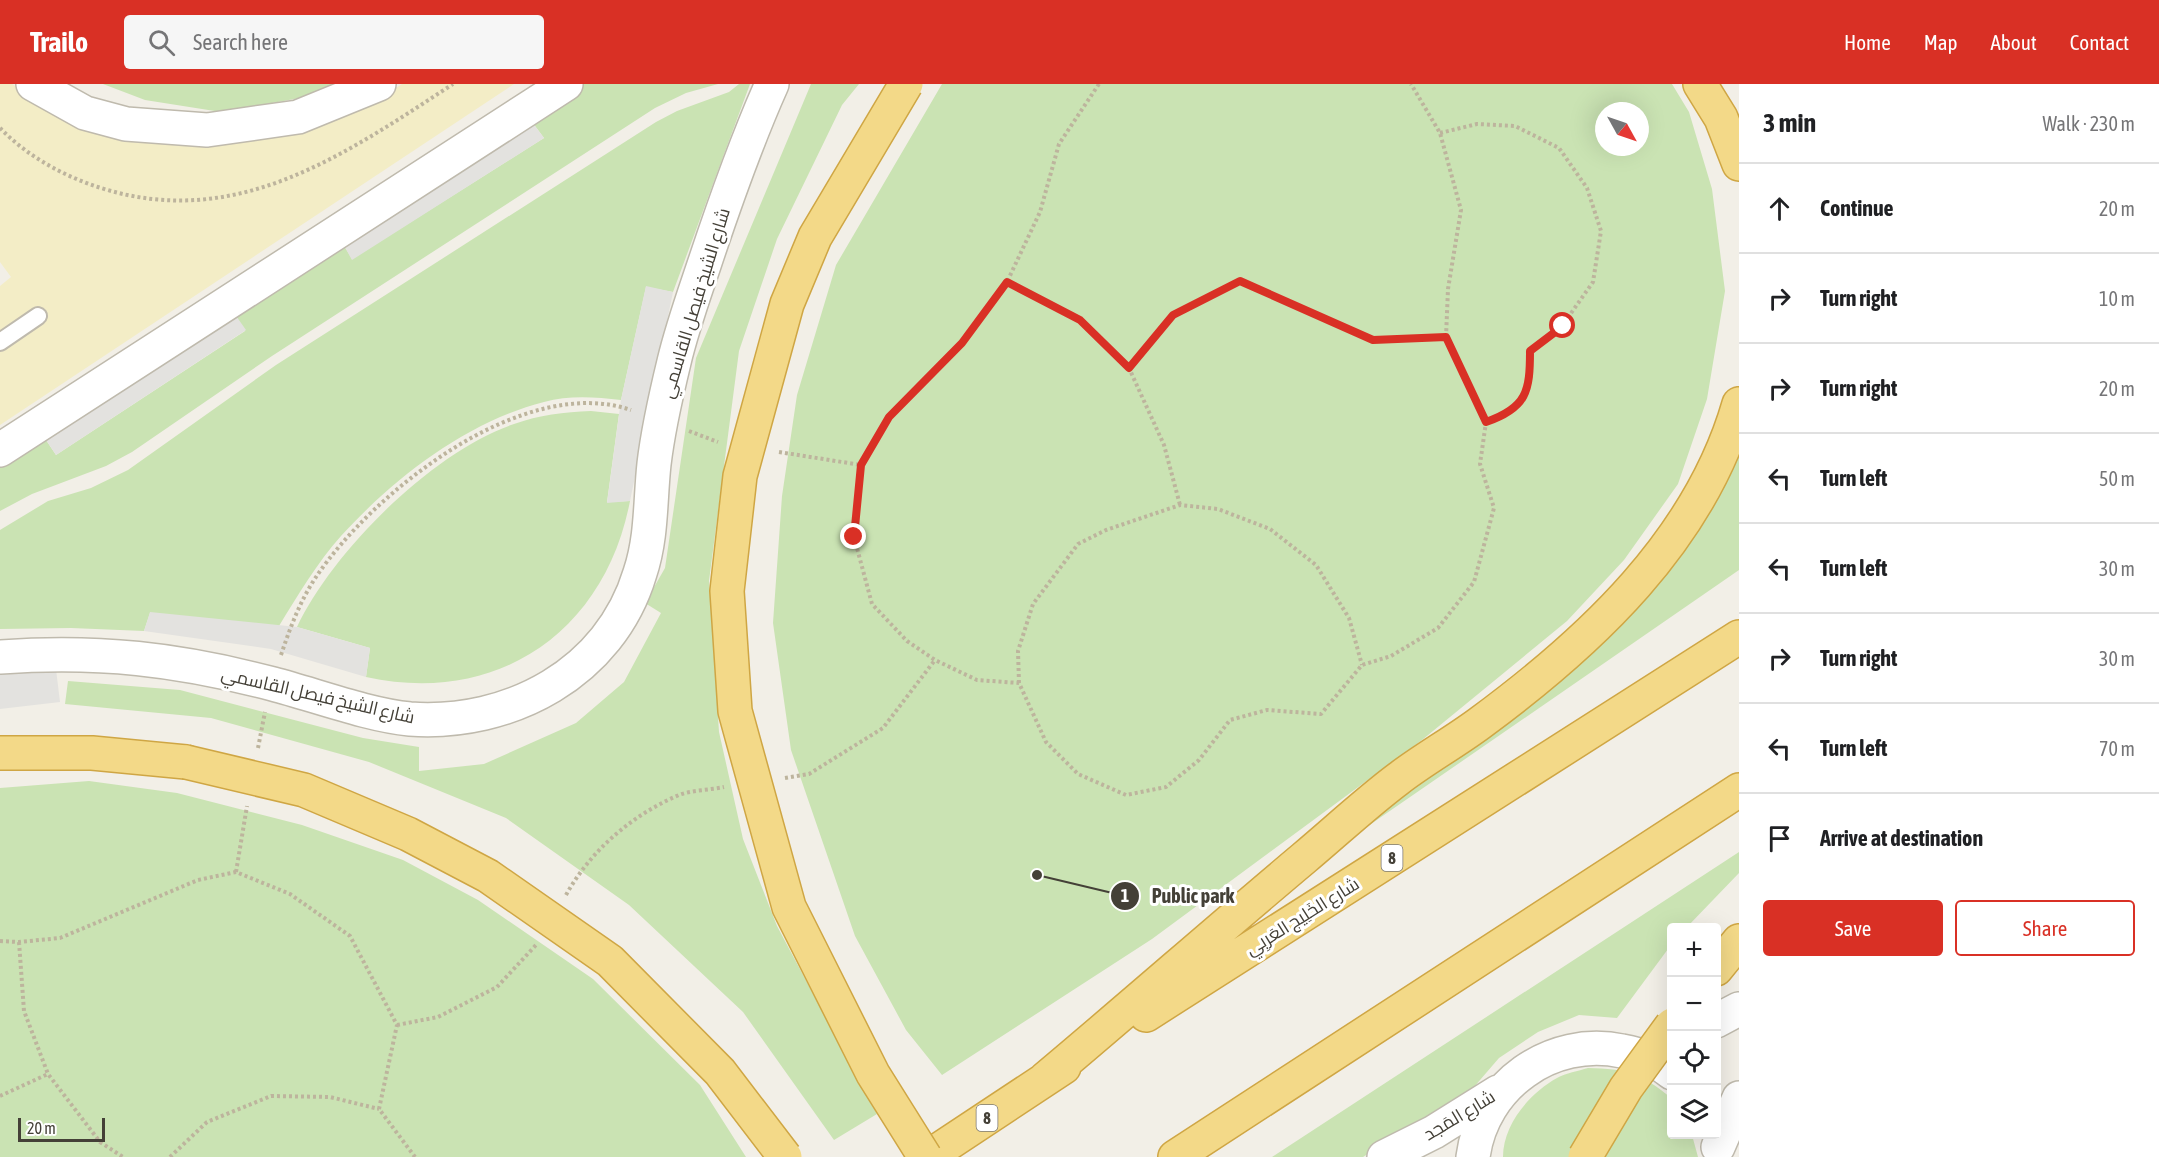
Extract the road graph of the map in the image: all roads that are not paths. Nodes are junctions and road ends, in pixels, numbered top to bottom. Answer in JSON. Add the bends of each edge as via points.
{"nodes":[{"id":1,"x":33,"y":84,"type":"edge"},
{"id":2,"x":379,"y":84,"type":"edge"},
{"id":3,"x":566,"y":84,"type":"edge"},
{"id":4,"x":772,"y":84,"type":"edge"},
{"id":5,"x":906,"y":84,"type":"edge"},
{"id":6,"x":1700,"y":84,"type":"edge"},
{"id":7,"x":1739,"y":164,"type":"edge"},
{"id":8,"x":38,"y":316,"type":"dead end"},
{"id":9,"x":0,"y":342,"type":"edge"},
{"id":10,"x":1739,"y":404,"type":"edge"},
{"id":11,"x":0,"y":450,"type":"edge"},
{"id":12,"x":1739,"y":638,"type":"edge"},
{"id":13,"x":0,"y":657,"type":"edge"},
{"id":14,"x":0,"y":753,"type":"edge"},
{"id":15,"x":1739,"y":790,"type":"edge"},
{"id":16,"x":1739,"y":941,"type":"edge"},
{"id":17,"x":1721,"y":963,"type":"edge"},
{"id":18,"x":1739,"y":1009,"type":"edge"},
{"id":19,"x":1721,"y":1018,"type":"edge"},
{"id":20,"x":1667,"y":1031,"type":"edge"},
{"id":21,"x":1667,"y":1043,"type":"edge"},
{"id":22,"x":1637,"y":1054,"type":"junction"},
{"id":23,"x":1667,"y":1071,"type":"edge"},
{"id":24,"x":1046,"y":1079,"type":"junction"},
{"id":25,"x":1502,"y":1090,"type":"junction"},
{"id":26,"x":1739,"y":1098,"type":"edge"},
{"id":27,"x":1717,"y":1146,"type":"edge"},
{"id":28,"x":785,"y":1157,"type":"edge"},
{"id":29,"x":927,"y":1157,"type":"edge"},
{"id":30,"x":1175,"y":1157,"type":"edge"},
{"id":31,"x":1384,"y":1157,"type":"edge"},
{"id":32,"x":1473,"y":1157,"type":"edge"},
{"id":33,"x":1586,"y":1157,"type":"edge"}],
"edges":[{"from":1,"to":2,"type":"street","via":[[85,113],[126,124],[207,130],[298,117]]},
{"from":3,"to":11,"type":"street"},
{"from":4,"to":13,"type":"street","name":"شارع الشيخ فيصل القاسمي","via":[[732,182],[675,357],[654,460],[650,534],[640,575],[622,614],[597,648],[566,677],[530,699],[490,714],[448,720],[406,718],[198,667],[102,654]]},
{"from":5,"to":29,"type":"highway","bridge":true,"via":[[815,237],[787,304],[740,476],[727,591],[735,711],[789,907],[873,1074]]},
{"from":6,"to":7,"type":"highway","via":[[1722,118]]},
{"from":8,"to":9,"type":"lane"},
{"from":10,"to":24,"type":"highway","via":[[1720,456],[1668,545],[1596,628],[1479,724],[1398,779]]},
{"from":12,"to":24,"type":"highway","name":"شارع الخَلِيج العَربِي","number":"8"},
{"from":14,"to":28,"type":"highway","bridge":true,"via":[[92,753],[186,762],[304,790],[408,834],[488,876],[610,961],[720,1072]]},
{"from":15,"to":30,"type":"highway"},
{"from":16,"to":17,"type":"highway"},
{"from":18,"to":19,"type":"street"},
{"from":20,"to":33,"type":"highway","bridge":true,"via":[[1626,1088]]},
{"from":21,"to":22,"type":"street"},
{"from":22,"to":23,"type":"street"},
{"from":22,"to":25,"type":"street","via":[[1579,1048],[1550,1056],[1524,1070]]},
{"from":24,"to":29,"type":"highway","name":"شارع الخَلِيج العَربِي","number":"8"},
{"from":25,"to":31,"type":"street","name":"شارع المَجد"},
{"from":25,"to":32,"type":"street","via":[[1485,1114]]},
{"from":26,"to":27,"type":"street"}]}
